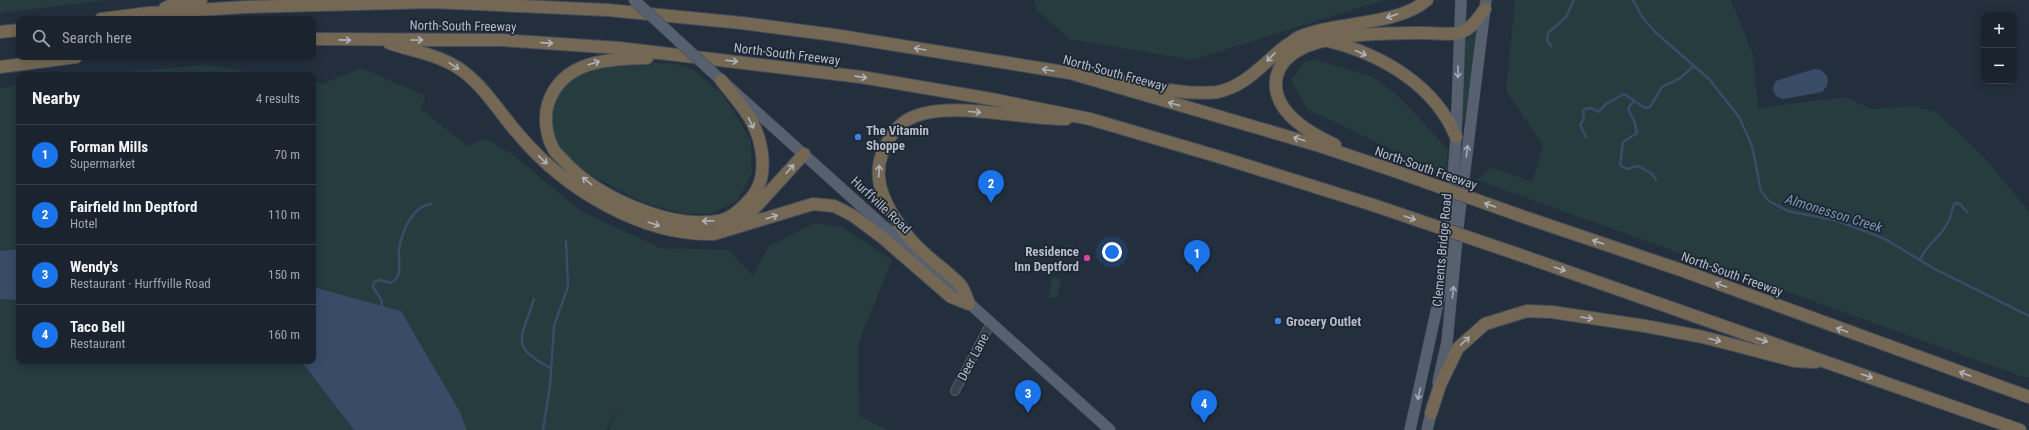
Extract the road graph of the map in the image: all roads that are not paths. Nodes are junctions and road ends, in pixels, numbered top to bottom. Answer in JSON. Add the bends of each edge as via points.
{"nodes":[{"id":1,"x":201,"y":0,"type":"edge"},
{"id":2,"x":634,"y":0,"type":"edge"},
{"id":3,"x":1427,"y":0,"type":"edge"},
{"id":4,"x":1461,"y":0,"type":"edge"},
{"id":5,"x":1486,"y":4,"type":"edge"},
{"id":6,"x":150,"y":13,"type":"junction"},
{"id":7,"x":126,"y":16,"type":"edge"},
{"id":8,"x":16,"y":30,"type":"edge"},
{"id":9,"x":0,"y":32,"type":"edge"},
{"id":10,"x":1459,"y":33,"type":"junction"},
{"id":11,"x":316,"y":39,"type":"edge"},
{"id":12,"x":378,"y":40,"type":"junction"},
{"id":13,"x":1324,"y":41,"type":"junction"},
{"id":14,"x":687,"y":56,"type":"junction"},
{"id":15,"x":53,"y":60,"type":"edge"},
{"id":16,"x":0,"y":67,"type":"edge"},
{"id":17,"x":1070,"y":73,"type":"junction"},
{"id":18,"x":721,"y":80,"type":"junction"},
{"id":19,"x":1090,"y":119,"type":"junction"},
{"id":20,"x":1456,"y":137,"type":"junction"},
{"id":21,"x":804,"y":154,"type":"junction"},
{"id":22,"x":1389,"y":169,"type":"junction"},
{"id":23,"x":734,"y":228,"type":"junction"},
{"id":24,"x":969,"y":304,"type":"junction"},
{"id":25,"x":991,"y":323,"type":"junction"},
{"id":26,"x":1830,"y":363,"type":"junction"},
{"id":27,"x":955,"y":391,"type":"dead end"},
{"id":28,"x":2029,"y":397,"type":"edge"},
{"id":29,"x":1431,"y":413,"type":"junction"},
{"id":30,"x":1110,"y":430,"type":"edge"},
{"id":31,"x":1410,"y":430,"type":"edge"},
{"id":32,"x":1427,"y":430,"type":"edge"},
{"id":33,"x":2020,"y":430,"type":"edge"}],
"edges":[{"from":1,"to":6,"type":"highway","via":[[177,3]]},
{"from":2,"to":18,"type":"main road","name":"Hurffville Road","bridge":true},
{"from":3,"to":17,"type":"highway","one_way":true,"via":[[1412,9],[1379,20],[1329,28],[1297,38],[1248,78],[1218,92],[1183,91]]},
{"from":4,"to":10,"type":"main road","name":"Clements Bridge Road"},
{"from":5,"to":10,"type":"highway","via":[[1472,25]]},
{"from":29,"to":5,"type":"main road","name":"Clements Bridge Road","one_way":true,"via":[[1448,342],[1459,218]]},
{"from":6,"to":7,"type":"highway","name":"North-South Freeway"},
{"from":17,"to":6,"type":"highway","name":"North-South Freeway","one_way":true,"via":[[826,34],[608,10],[433,2],[320,4]]},
{"from":8,"to":9,"type":"highway"},
{"from":10,"to":13,"type":"highway","via":[[1396,33]]},
{"from":10,"to":20,"type":"main road","name":"Clements Bridge Road","one_way":true},
{"from":11,"to":12,"type":"highway","name":"North-South Freeway","one_way":true},
{"from":12,"to":14,"type":"highway","name":"North-South Freeway","one_way":true,"via":[[502,40],[619,48]]},
{"from":12,"to":23,"type":"highway","one_way":true,"via":[[447,60],[464,72],[542,160],[563,179],[595,199],[627,215],[677,232],[714,234]]},
{"from":13,"to":20,"type":"highway","one_way":true,"via":[[1346,46],[1390,65],[1413,81],[1446,115]]},
{"from":13,"to":22,"type":"highway","via":[[1296,51],[1283,64],[1276,78],[1276,89],[1284,108],[1305,128]]},
{"from":18,"to":14,"type":"highway","one_way":true,"via":[[752,122],[762,160],[761,176],[754,194],[740,210],[720,221],[694,222],[642,210],[594,186],[572,169],[553,149],[547,131],[546,110],[551,94],[562,79],[573,71],[594,62],[614,59]]},
{"from":14,"to":19,"type":"highway","name":"North-South Freeway","one_way":true,"via":[[861,76]]},
{"from":15,"to":16,"type":"highway"},
{"from":22,"to":17,"type":"highway","name":"North-South Freeway","one_way":true,"via":[[1314,144]]},
{"from":18,"to":21,"type":"main road","name":"Hurffville Road"},
{"from":24,"to":19,"type":"highway","one_way":true,"via":[[961,286],[907,235],[886,202],[879,181],[879,169],[888,140],[907,120],[937,112],[970,112],[1049,120]]},
{"from":19,"to":26,"type":"highway","name":"North-South Freeway","one_way":true,"bridge":true,"via":[[1373,205]]},
{"from":20,"to":31,"type":"main road","name":"Clements Bridge Road","one_way":true,"via":[[1447,262]]},
{"from":23,"to":21,"type":"highway","one_way":true},
{"from":21,"to":24,"type":"main road","name":"Hurffville Road"},
{"from":28,"to":22,"type":"highway","name":"North-South Freeway","one_way":true,"bridge":true,"via":[[1678,269]]},
{"from":23,"to":24,"type":"highway","one_way":true,"via":[[813,204],[834,206],[852,215],[883,238],[951,297]]},
{"from":24,"to":25,"type":"main road","name":"Hurffville Road"},
{"from":25,"to":27,"type":"street","name":"Deer Lane"},
{"from":25,"to":30,"type":"main road","name":"Hurffville Road"},
{"from":29,"to":26,"type":"highway","one_way":true,"via":[[1440,384],[1458,348],[1485,324],[1527,312],[1552,312],[1645,326],[1703,337],[1795,361]]},
{"from":26,"to":33,"type":"highway","name":"North-South Freeway","one_way":true},
{"from":29,"to":32,"type":"main road","name":"Clements Bridge Road"}]}
